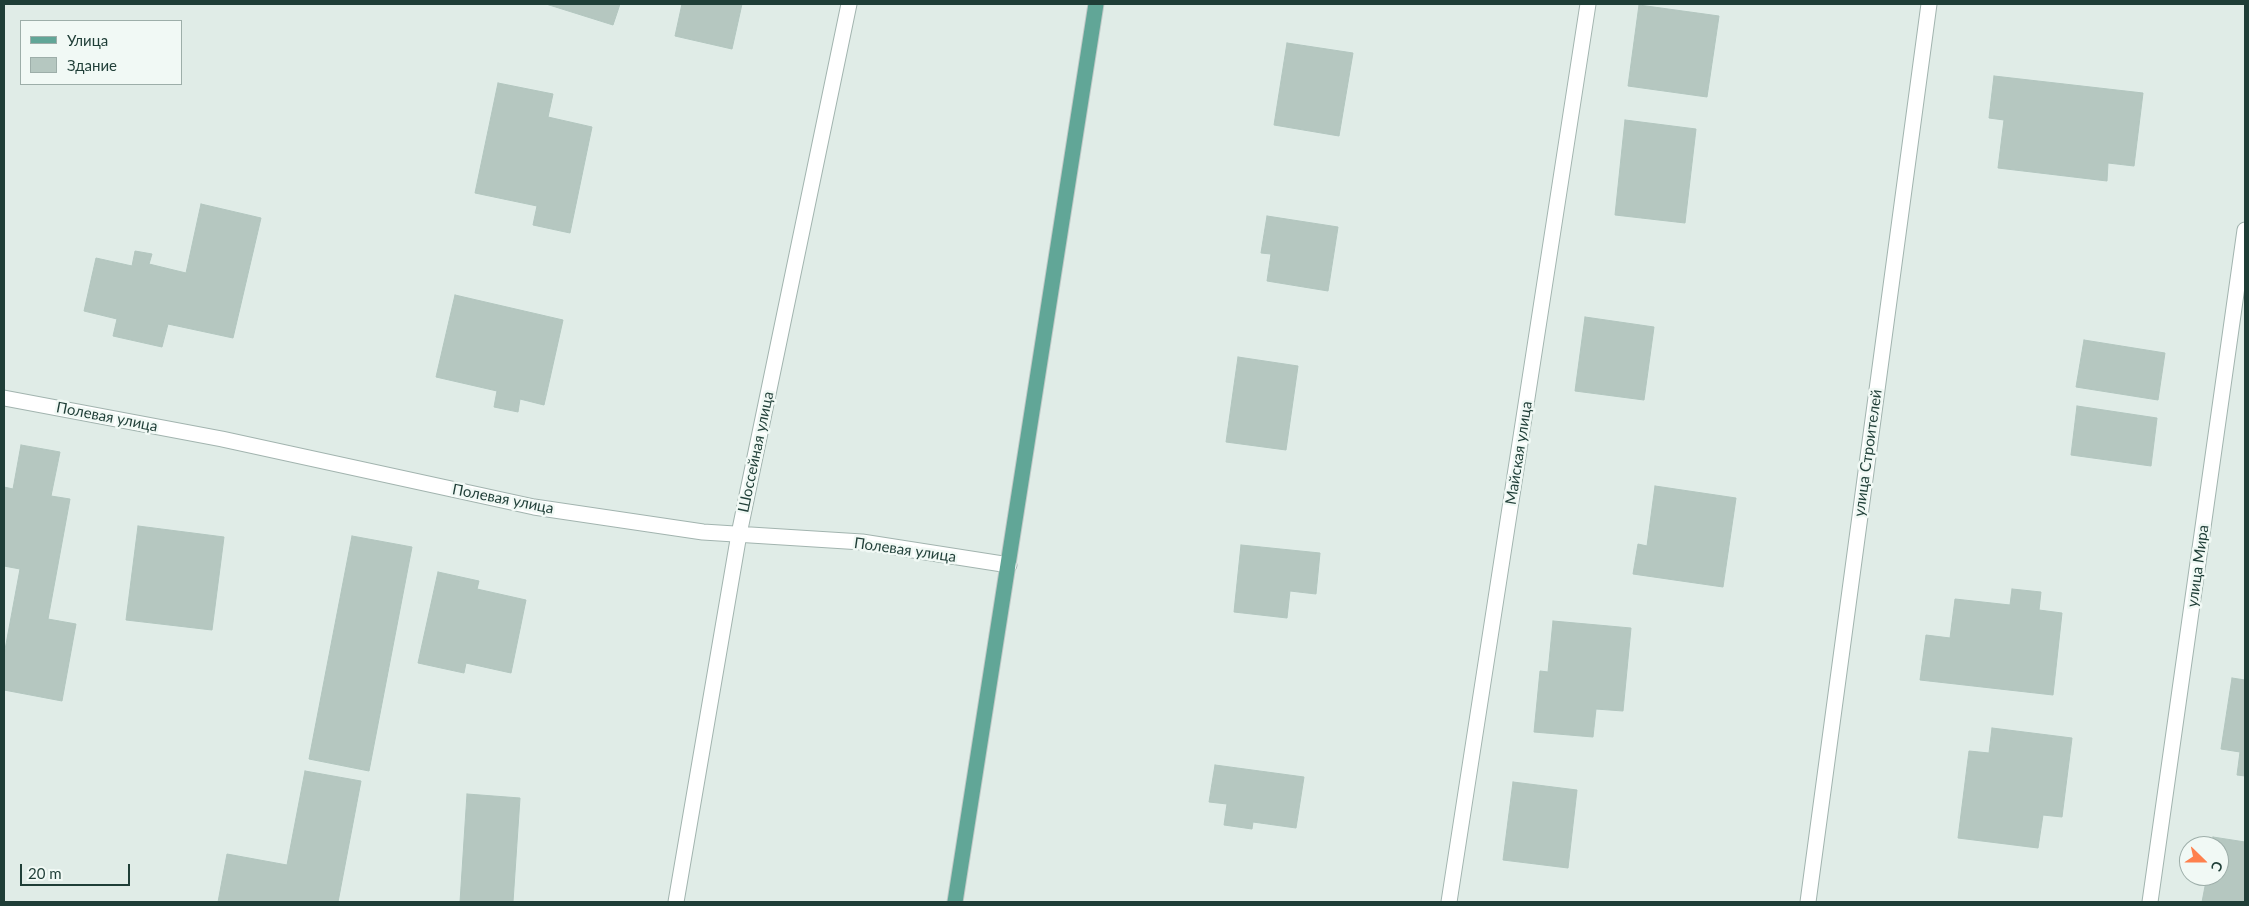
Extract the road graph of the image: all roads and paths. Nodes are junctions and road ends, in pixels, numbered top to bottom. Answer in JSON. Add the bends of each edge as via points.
{"nodes":[{"id":1,"x":849,"y":4,"type":"edge"},
{"id":2,"x":1096,"y":4,"type":"edge"},
{"id":3,"x":1588,"y":4,"type":"edge"},
{"id":4,"x":1929,"y":4,"type":"edge"},
{"id":5,"x":2245,"y":230,"type":"edge"},
{"id":6,"x":4,"y":398,"type":"edge"},
{"id":7,"x":739,"y":534,"type":"junction"},
{"id":8,"x":1008,"y":566,"type":"junction"},
{"id":9,"x":676,"y":902,"type":"edge"},
{"id":10,"x":955,"y":902,"type":"edge"},
{"id":11,"x":1449,"y":902,"type":"edge"},
{"id":12,"x":1808,"y":902,"type":"edge"},
{"id":13,"x":2150,"y":902,"type":"edge"}],
"edges":[{"from":1,"to":7,"type":"street","name":"Шоссейная улица"},
{"from":2,"to":8,"type":"main road"},
{"from":3,"to":11,"type":"street","name":"Майская улица"},
{"from":4,"to":12,"type":"street","name":"улица Строителей"},
{"from":5,"to":13,"type":"street","name":"улица Мира"},
{"from":6,"to":7,"type":"street","name":"Полевая улица","via":[[222,439],[534,507],[703,532]]},
{"from":7,"to":8,"type":"street","name":"Полевая улица","via":[[862,542]]},
{"from":7,"to":9,"type":"street","name":"Шоссейная улица"},
{"from":8,"to":10,"type":"main road"}]}
